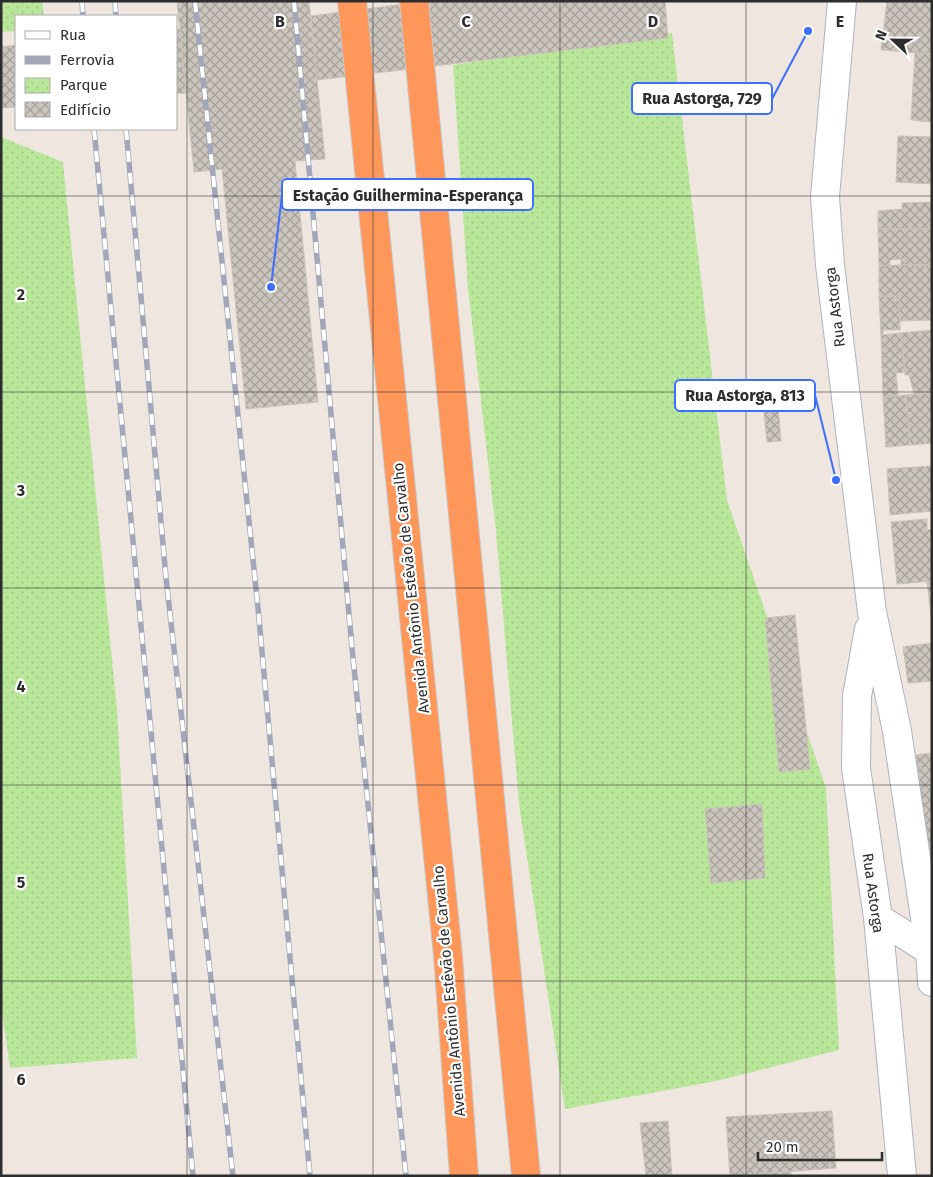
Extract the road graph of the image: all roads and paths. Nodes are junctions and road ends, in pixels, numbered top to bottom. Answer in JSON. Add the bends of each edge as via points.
{"nodes":[{"id":1,"x":352,"y":1,"type":"edge"},
{"id":2,"x":414,"y":1,"type":"edge"},
{"id":3,"x":842,"y":1,"type":"edge"},
{"id":4,"x":872,"y":612,"type":"junction"},
{"id":5,"x":878,"y":918,"type":"junction"},
{"id":6,"x":931,"y":951,"type":"edge"},
{"id":7,"x":932,"y":982,"type":"edge"},
{"id":8,"x":464,"y":1176,"type":"edge"},
{"id":9,"x":526,"y":1176,"type":"edge"},
{"id":10,"x":902,"y":1176,"type":"edge"}],
"edges":[{"from":1,"to":8,"type":"highway","name":"Avenida Antônio Estêvão de Carvalho","via":[[448,956]]},
{"from":2,"to":9,"type":"highway"},
{"from":3,"to":4,"type":"street","name":"Rua Astorga","via":[[826,197],[830,266]]},
{"from":4,"to":5,"type":"street","name":"Rua Astorga","via":[[858,696],[856,768]]},
{"from":4,"to":6,"type":"street","name":"Rua Astorga","via":[[897,730]]},
{"from":5,"to":6,"type":"street"},
{"from":5,"to":10,"type":"street","name":"Rua Astorga"},
{"from":6,"to":7,"type":"street","name":"Rua Astorga"}]}
